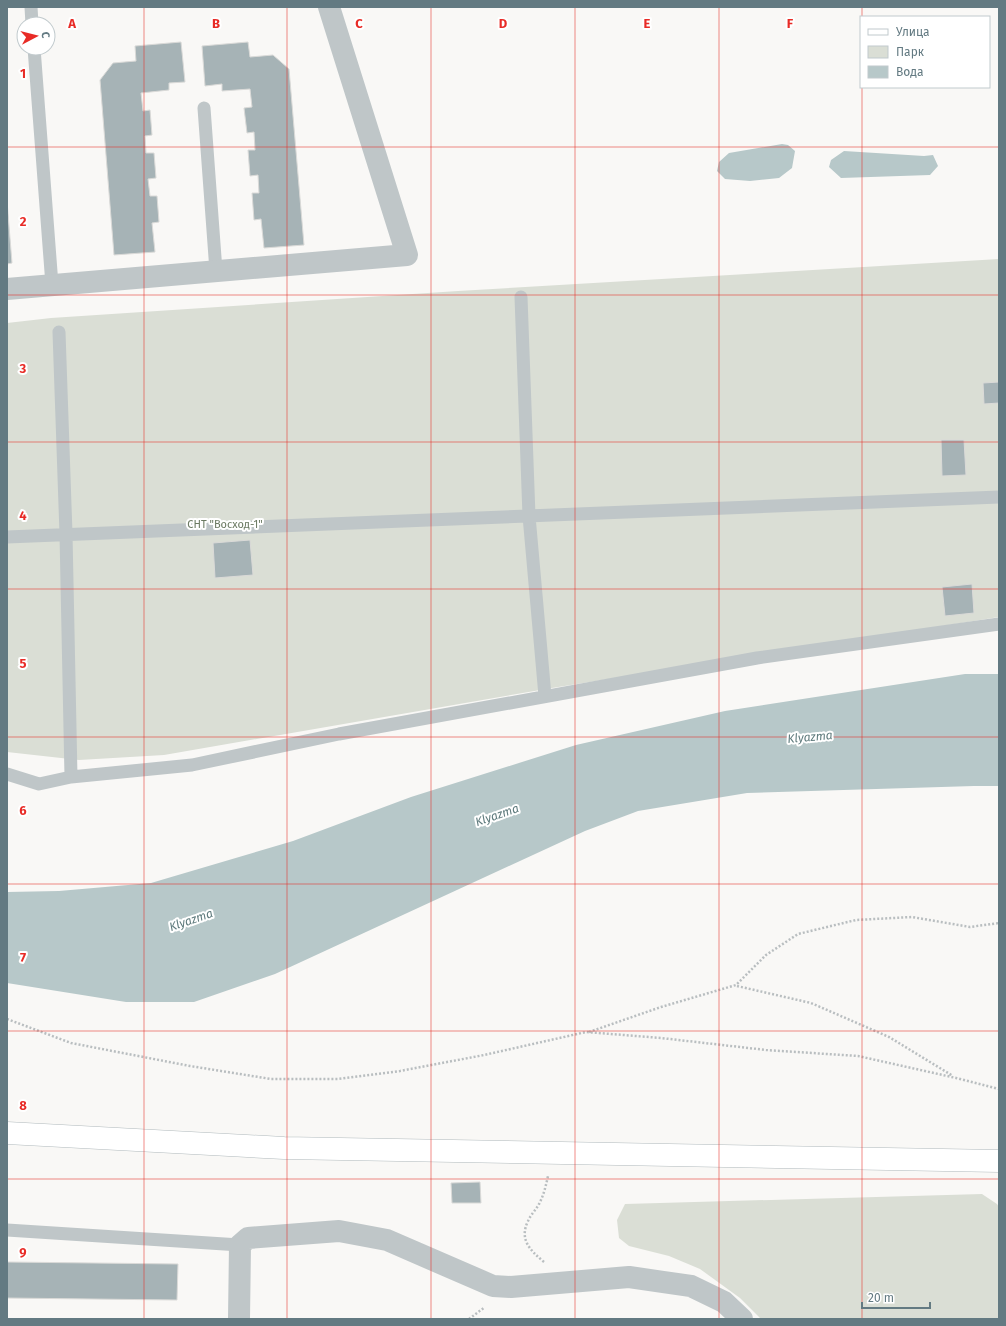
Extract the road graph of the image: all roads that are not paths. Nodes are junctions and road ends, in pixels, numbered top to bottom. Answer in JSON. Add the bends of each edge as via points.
{"nodes":[{"id":1,"x":329,"y":7,"type":"edge"},
{"id":2,"x":35,"y":56,"type":"edge"},
{"id":3,"x":204,"y":108,"type":"dead end"},
{"id":4,"x":216,"y":271,"type":"junction"},
{"id":5,"x":52,"y":285,"type":"junction"},
{"id":6,"x":7,"y":289,"type":"edge"},
{"id":7,"x":521,"y":297,"type":"dead end"},
{"id":8,"x":59,"y":332,"type":"dead end"},
{"id":9,"x":999,"y":497,"type":"edge"},
{"id":10,"x":529,"y":516,"type":"junction"},
{"id":11,"x":66,"y":534,"type":"junction"},
{"id":12,"x":7,"y":536,"type":"edge"},
{"id":13,"x":999,"y":624,"type":"edge"},
{"id":14,"x":544,"y":696,"type":"junction"},
{"id":15,"x":7,"y":774,"type":"edge"},
{"id":16,"x":71,"y":777,"type":"junction"},
{"id":17,"x":7,"y":1133,"type":"edge"},
{"id":18,"x":999,"y":1161,"type":"edge"},
{"id":19,"x":7,"y":1230,"type":"edge"},
{"id":20,"x":240,"y":1245,"type":"junction"},
{"id":21,"x":239,"y":1319,"type":"edge"},
{"id":22,"x":742,"y":1319,"type":"edge"}],
"edges":[{"from":1,"to":4,"type":"street","via":[[407,255]]},
{"from":2,"to":5,"type":"lane"},
{"from":3,"to":4,"type":"lane"},
{"from":4,"to":5,"type":"street"},
{"from":5,"to":6,"type":"street"},
{"from":7,"to":10,"type":"lane"},
{"from":8,"to":11,"type":"lane"},
{"from":9,"to":10,"type":"lane"},
{"from":10,"to":11,"type":"lane"},
{"from":10,"to":14,"type":"lane"},
{"from":11,"to":12,"type":"lane"},
{"from":11,"to":16,"type":"lane"},
{"from":13,"to":14,"type":"lane","via":[[757,658]]},
{"from":14,"to":16,"type":"lane","via":[[339,734],[192,765]]},
{"from":15,"to":16,"type":"lane","via":[[39,784]]},
{"from":17,"to":18,"type":"street","via":[[284,1148]]},
{"from":19,"to":20,"type":"lane"},
{"from":20,"to":21,"type":"street"},
{"from":20,"to":22,"type":"street","via":[[248,1238],[339,1231],[387,1240],[493,1286],[511,1287],[629,1277],[691,1286],[724,1302]]}]}
